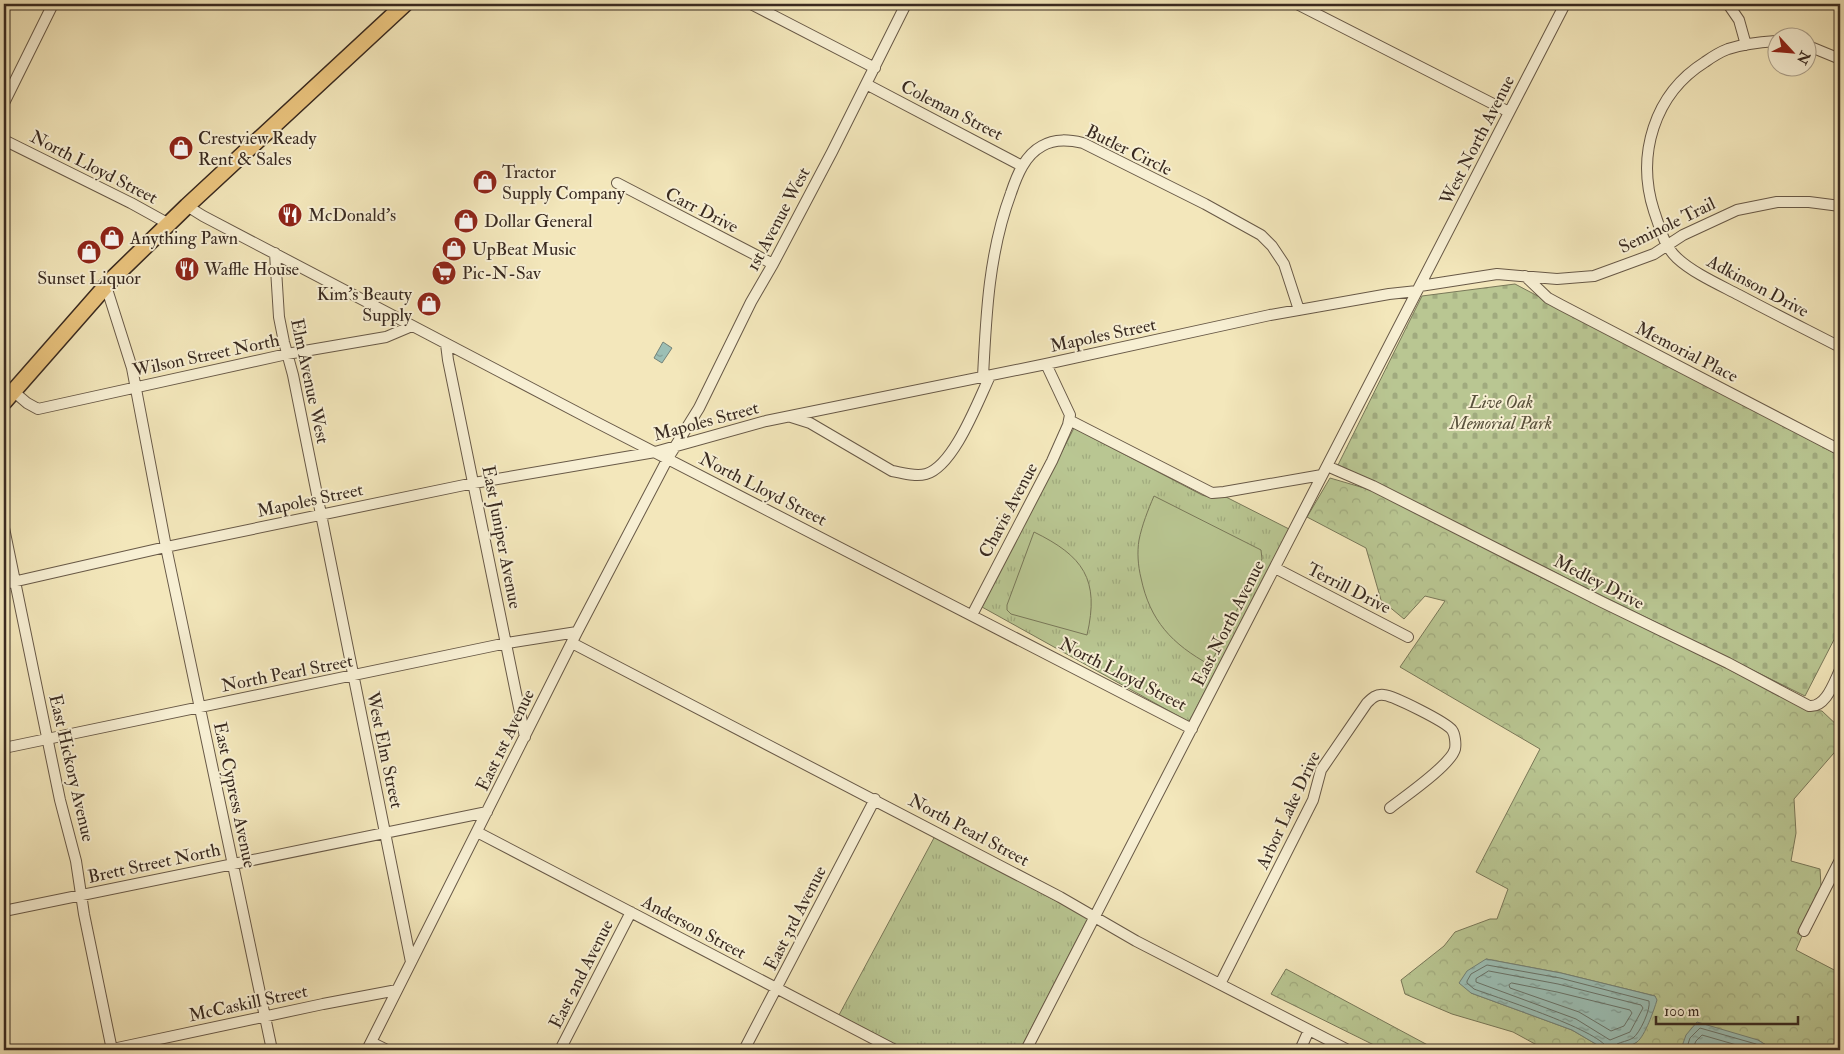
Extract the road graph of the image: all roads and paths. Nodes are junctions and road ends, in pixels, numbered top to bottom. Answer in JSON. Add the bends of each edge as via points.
{"nodes":[{"id":1,"x":53,"y":4,"type":"edge"},
{"id":2,"x":405,"y":4,"type":"edge"},
{"id":3,"x":751,"y":4,"type":"edge"},
{"id":4,"x":906,"y":4,"type":"edge"},
{"id":5,"x":1298,"y":4,"type":"edge"},
{"id":6,"x":1565,"y":4,"type":"edge"},
{"id":7,"x":1728,"y":4,"type":"edge"},
{"id":8,"x":1766,"y":42,"type":"edge"},
{"id":9,"x":1746,"y":45,"type":"junction"},
{"id":10,"x":1816,"y":49,"type":"edge"},
{"id":11,"x":1840,"y":59,"type":"edge"},
{"id":12,"x":875,"y":68,"type":"junction"},
{"id":13,"x":866,"y":84,"type":"junction"},
{"id":14,"x":4,"y":103,"type":"edge"},
{"id":15,"x":1509,"y":112,"type":"junction"},
{"id":16,"x":4,"y":140,"type":"edge"},
{"id":17,"x":1022,"y":166,"type":"junction"},
{"id":18,"x":617,"y":183,"type":"dead end"},
{"id":19,"x":188,"y":206,"type":"junction"},
{"id":20,"x":1840,"y":206,"type":"edge"},
{"id":21,"x":169,"y":224,"type":"junction"},
{"id":22,"x":1666,"y":246,"type":"junction"},
{"id":23,"x":275,"y":253,"type":"junction"},
{"id":24,"x":773,"y":264,"type":"junction"},
{"id":25,"x":1525,"y":276,"type":"junction"},
{"id":26,"x":106,"y":286,"type":"junction"},
{"id":27,"x":1418,"y":288,"type":"junction"},
{"id":28,"x":1299,"y":310,"type":"junction"},
{"id":29,"x":412,"y":326,"type":"junction"},
{"id":30,"x":446,"y":344,"type":"junction"},
{"id":31,"x":1840,"y":347,"type":"edge"},
{"id":32,"x":287,"y":354,"type":"junction"},
{"id":33,"x":1046,"y":364,"type":"junction"},
{"id":34,"x":987,"y":377,"type":"junction"},
{"id":35,"x":135,"y":388,"type":"junction"},
{"id":36,"x":8,"y":396,"type":"edge"},
{"id":37,"x":788,"y":416,"type":"junction"},
{"id":38,"x":1069,"y":420,"type":"junction"},
{"id":39,"x":675,"y":446,"type":"junction"},
{"id":40,"x":1840,"y":450,"type":"edge"},
{"id":41,"x":654,"y":452,"type":"junction"},
{"id":42,"x":668,"y":458,"type":"junction"},
{"id":43,"x":1325,"y":471,"type":"junction"},
{"id":44,"x":474,"y":483,"type":"junction"},
{"id":45,"x":322,"y":514,"type":"junction"},
{"id":46,"x":4,"y":528,"type":"edge"},
{"id":47,"x":166,"y":547,"type":"junction"},
{"id":48,"x":1275,"y":568,"type":"junction"},
{"id":49,"x":15,"y":582,"type":"junction"},
{"id":50,"x":4,"y":584,"type":"edge"},
{"id":51,"x":972,"y":614,"type":"junction"},
{"id":52,"x":577,"y":632,"type":"junction"},
{"id":53,"x":1408,"y":636,"type":"dead end"},
{"id":54,"x":507,"y":643,"type":"junction"},
{"id":55,"x":572,"y":643,"type":"junction"},
{"id":56,"x":1840,"y":670,"type":"edge"},
{"id":57,"x":354,"y":676,"type":"junction"},
{"id":58,"x":200,"y":708,"type":"junction"},
{"id":59,"x":1192,"y":728,"type":"junction"},
{"id":60,"x":525,"y":737,"type":"junction"},
{"id":61,"x":47,"y":739,"type":"junction"},
{"id":62,"x":4,"y":748,"type":"edge"},
{"id":63,"x":875,"y":800,"type":"junction"},
{"id":64,"x":1390,"y":808,"type":"dead end"},
{"id":65,"x":487,"y":812,"type":"junction"},
{"id":66,"x":386,"y":832,"type":"junction"},
{"id":67,"x":477,"y":832,"type":"junction"},
{"id":68,"x":1840,"y":860,"type":"edge"},
{"id":69,"x":233,"y":864,"type":"junction"},
{"id":70,"x":82,"y":895,"type":"junction"},
{"id":71,"x":4,"y":911,"type":"edge"},
{"id":72,"x":630,"y":912,"type":"junction"},
{"id":73,"x":1095,"y":916,"type":"junction"},
{"id":74,"x":1804,"y":931,"type":"dead end"},
{"id":75,"x":412,"y":962,"type":"junction"},
{"id":76,"x":1220,"y":984,"type":"junction"},
{"id":77,"x":777,"y":989,"type":"junction"},
{"id":78,"x":397,"y":990,"type":"junction"},
{"id":79,"x":266,"y":1016,"type":"junction"},
{"id":80,"x":1309,"y":1030,"type":"junction"},
{"id":81,"x":369,"y":1046,"type":"edge"},
{"id":82,"x":110,"y":1050,"type":"edge"},
{"id":83,"x":272,"y":1050,"type":"edge"},
{"id":84,"x":387,"y":1050,"type":"edge"},
{"id":85,"x":560,"y":1050,"type":"edge"},
{"id":86,"x":744,"y":1050,"type":"edge"},
{"id":87,"x":895,"y":1050,"type":"edge"},
{"id":88,"x":1026,"y":1050,"type":"edge"},
{"id":89,"x":1300,"y":1050,"type":"edge"},
{"id":90,"x":1348,"y":1050,"type":"edge"}],
"edges":[{"from":1,"to":14,"type":"street"},
{"from":2,"to":19,"type":"main road"},
{"from":3,"to":12,"type":"street"},
{"from":4,"to":12,"type":"street","name":"1st Avenue West"},
{"from":5,"to":15,"type":"street"},
{"from":6,"to":15,"type":"street","name":"West North Avenue"},
{"from":7,"to":9,"type":"street","via":[[1739,20]]},
{"from":8,"to":9,"type":"street"},
{"from":9,"to":22,"type":"street","via":[[1728,49],[1692,71],[1665,101],[1655,123],[1648,147],[1647,180]]},
{"from":10,"to":11,"type":"street"},
{"from":12,"to":13,"type":"street","name":"1st Avenue West"},
{"from":13,"to":17,"type":"street","name":"Coleman Street"},
{"from":13,"to":24,"type":"street","name":"1st Avenue West"},
{"from":15,"to":27,"type":"street","name":"West North Avenue"},
{"from":16,"to":21,"type":"street","name":"North Lloyd Street"},
{"from":17,"to":28,"type":"street","name":"Butler Circle","via":[[1042,146],[1070,140],[1083,143],[1205,204],[1261,235],[1272,246],[1284,264]]},
{"from":17,"to":34,"type":"street","name":"Butler Circle","via":[[1001,218],[993,256],[986,312]]},
{"from":18,"to":24,"type":"street","name":"Carr Drive"},
{"from":19,"to":21,"type":"main road"},
{"from":19,"to":23,"type":"street","name":"North Lloyd Street"},
{"from":20,"to":22,"type":"street","name":"Seminole Trail","via":[[1809,202],[1761,204],[1721,216]]},
{"from":21,"to":26,"type":"main road"},
{"from":22,"to":25,"type":"street","name":"Seminole Trail","via":[[1646,258],[1594,276],[1557,279]]},
{"from":22,"to":31,"type":"street","name":"Adkinson Drive","via":[[1685,264],[1719,285]]},
{"from":23,"to":29,"type":"street","name":"North Lloyd Street"},
{"from":23,"to":32,"type":"street","name":"Elm Avenue West","via":[[279,317]]},
{"from":24,"to":39,"type":"street","name":"1st Avenue West","via":[[699,408]]},
{"from":25,"to":27,"type":"street","name":"Seminole Trail","via":[[1497,274]]},
{"from":25,"to":40,"type":"street","name":"Memorial Place","via":[[1548,298]]},
{"from":26,"to":35,"type":"street","name":"East Cypress Avenue","via":[[132,368]]},
{"from":26,"to":36,"type":"main road"},
{"from":27,"to":28,"type":"street","name":"Mapoles Street"},
{"from":27,"to":43,"type":"street","name":"East North Avenue"},
{"from":28,"to":33,"type":"street","name":"Mapoles Street"},
{"from":29,"to":30,"type":"street","name":"North Lloyd Street"},
{"from":29,"to":32,"type":"street","name":"Wilson Street North","via":[[386,337]]},
{"from":30,"to":41,"type":"street","name":"North Lloyd Street"},
{"from":30,"to":44,"type":"street","name":"East Juniper Avenue"},
{"from":32,"to":35,"type":"street","name":"Wilson Street North"},
{"from":32,"to":45,"type":"street","name":"Elm Avenue West"},
{"from":33,"to":34,"type":"street","name":"Mapoles Street"},
{"from":33,"to":38,"type":"street","via":[[1070,414]]},
{"from":34,"to":37,"type":"street","name":"Mapoles Street"},
{"from":34,"to":37,"type":"street","via":[[951,452],[935,470],[926,474],[892,471],[810,423]]},
{"from":35,"to":36,"type":"street","name":"Wilson Street North","via":[[38,409]]},
{"from":35,"to":47,"type":"street","name":"East Cypress Avenue"},
{"from":37,"to":39,"type":"street","name":"Mapoles Street"},
{"from":38,"to":43,"type":"street","via":[[1212,493]]},
{"from":38,"to":51,"type":"street","name":"Chavis Avenue","via":[[1066,434]]},
{"from":39,"to":41,"type":"street","name":"Mapoles Street"},
{"from":39,"to":42,"type":"street","name":"East 1st Avenue"},
{"from":41,"to":42,"type":"street","name":"North Lloyd Street"},
{"from":41,"to":44,"type":"street","name":"Mapoles Street"},
{"from":42,"to":51,"type":"street","name":"North Lloyd Street"},
{"from":42,"to":52,"type":"street","name":"East 1st Avenue"},
{"from":43,"to":48,"type":"street","name":"East North Avenue"},
{"from":43,"to":56,"type":"street","name":"Medley Drive","via":[[1373,486],[1809,706],[1822,702]]},
{"from":44,"to":45,"type":"street","name":"Mapoles Street"},
{"from":44,"to":54,"type":"street","name":"East Juniper Avenue"},
{"from":45,"to":47,"type":"street","name":"Mapoles Street"},
{"from":45,"to":57,"type":"street","name":"West Elm Street"},
{"from":46,"to":49,"type":"street","name":"East Hickory Avenue"},
{"from":47,"to":49,"type":"street","name":"Mapoles Street"},
{"from":47,"to":58,"type":"street","name":"East Cypress Avenue"},
{"from":48,"to":53,"type":"street","name":"Terrill Drive"},
{"from":48,"to":59,"type":"street","name":"East North Avenue"},
{"from":49,"to":50,"type":"street","name":"Mapoles Street"},
{"from":49,"to":61,"type":"street","name":"East Hickory Avenue"},
{"from":51,"to":59,"type":"street","name":"North Lloyd Street"},
{"from":52,"to":54,"type":"street","name":"North Pearl Street"},
{"from":52,"to":55,"type":"street","name":"East 1st Avenue"},
{"from":54,"to":57,"type":"street","name":"North Pearl Street"},
{"from":54,"to":60,"type":"street","name":"East Juniper Avenue"},
{"from":55,"to":60,"type":"street","name":"East 1st Avenue"},
{"from":55,"to":63,"type":"street","name":"North Pearl Street"},
{"from":57,"to":58,"type":"street","name":"North Pearl Street"},
{"from":57,"to":66,"type":"street","name":"West Elm Street"},
{"from":58,"to":61,"type":"street","name":"North Pearl Street"},
{"from":58,"to":69,"type":"street","name":"East Cypress Avenue"},
{"from":59,"to":73,"type":"street","name":"East North Avenue"},
{"from":60,"to":65,"type":"street","name":"East 1st Avenue"},
{"from":61,"to":62,"type":"street","name":"North Pearl Street"},
{"from":61,"to":70,"type":"street","name":"East Hickory Avenue"},
{"from":63,"to":73,"type":"street","name":"North Pearl Street"},
{"from":63,"to":77,"type":"street","name":"East 3rd Avenue"},
{"from":64,"to":76,"type":"street","name":"Arbor Lake Drive","via":[[1442,766],[1455,749],[1455,739],[1452,730],[1444,723],[1391,696],[1381,695],[1367,702],[1322,770],[1314,800]]},
{"from":65,"to":66,"type":"street","name":"Brett Street North"},
{"from":65,"to":67,"type":"street","name":"East 1st Avenue"},
{"from":66,"to":69,"type":"street","name":"Brett Street North"},
{"from":66,"to":75,"type":"street","name":"West Elm Street"},
{"from":67,"to":72,"type":"street","name":"Anderson Street"},
{"from":67,"to":75,"type":"street","name":"East 1st Avenue"},
{"from":68,"to":74,"type":"street"},
{"from":69,"to":70,"type":"street","name":"Brett Street North"},
{"from":69,"to":79,"type":"street","name":"East Cypress Avenue"},
{"from":70,"to":71,"type":"street","name":"Brett Street North"},
{"from":70,"to":82,"type":"street","name":"East Hickory Avenue"},
{"from":72,"to":77,"type":"street","name":"Anderson Street"},
{"from":72,"to":85,"type":"street","name":"East 2nd Avenue"},
{"from":73,"to":76,"type":"street","name":"North Pearl Street"},
{"from":73,"to":88,"type":"street","name":"East North Avenue"},
{"from":75,"to":78,"type":"street","name":"East 1st Avenue"},
{"from":76,"to":80,"type":"street","name":"North Pearl Street"},
{"from":77,"to":86,"type":"street","name":"East 3rd Avenue"},
{"from":77,"to":87,"type":"street","name":"Anderson Street"},
{"from":78,"to":79,"type":"street","name":"McCaskill Street"},
{"from":78,"to":81,"type":"street","name":"East 1st Avenue"},
{"from":79,"to":82,"type":"street","name":"McCaskill Street"},
{"from":79,"to":83,"type":"street","name":"East Cypress Avenue"},
{"from":80,"to":89,"type":"street"},
{"from":80,"to":90,"type":"street","name":"North Pearl Street"},
{"from":81,"to":84,"type":"street"}]}
